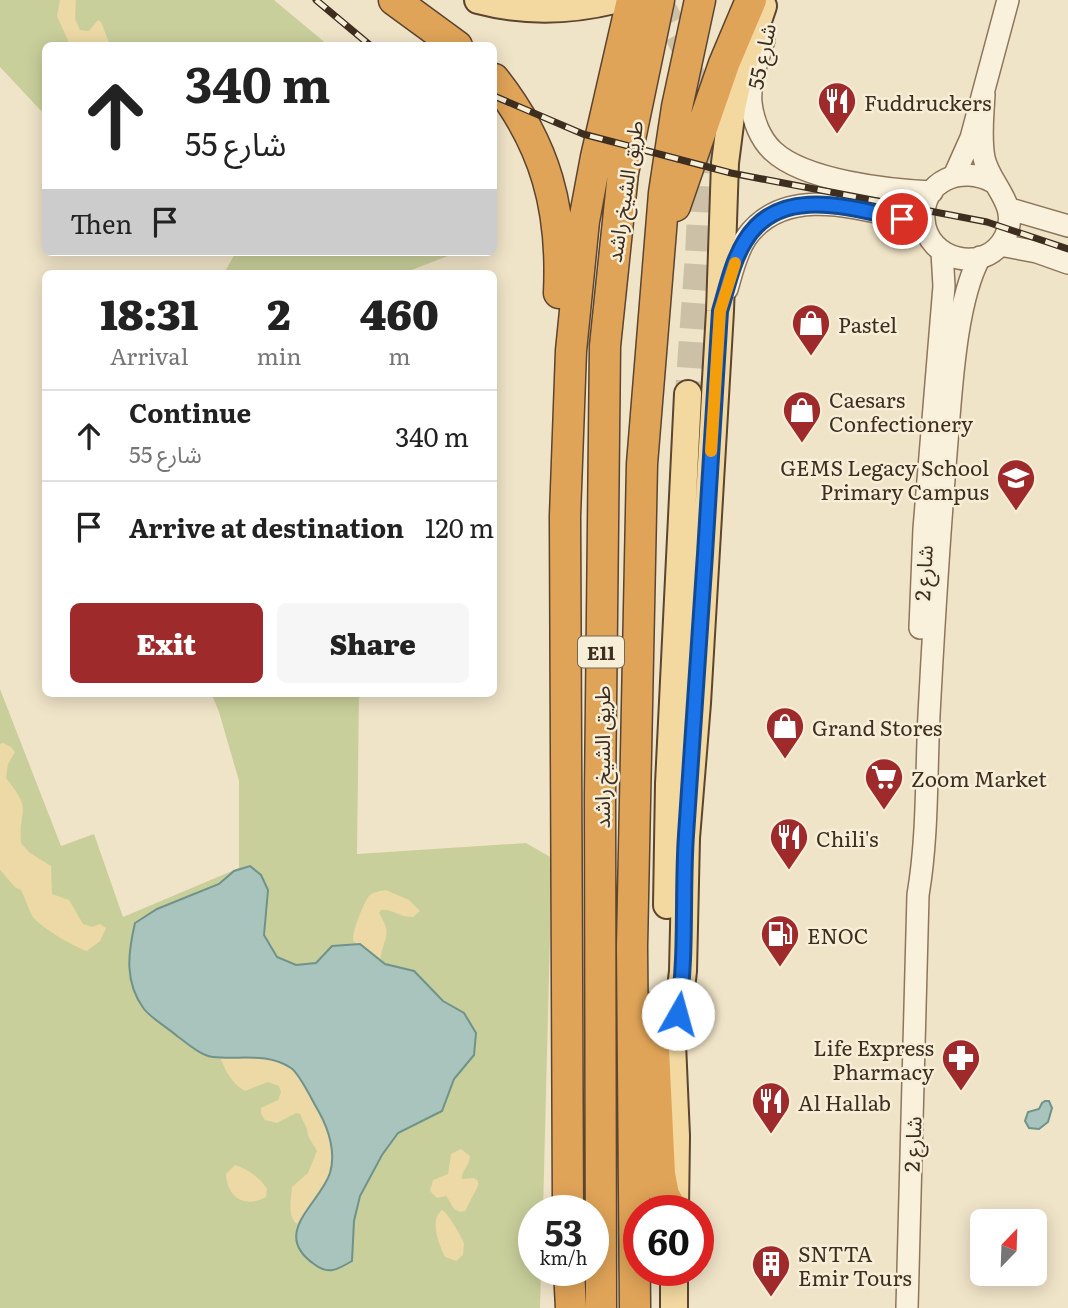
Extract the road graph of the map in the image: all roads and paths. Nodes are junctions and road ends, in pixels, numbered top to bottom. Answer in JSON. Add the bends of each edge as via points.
{"nodes":[{"id":1,"x":394,"y":0,"type":"edge"},
{"id":2,"x":478,"y":0,"type":"edge"},
{"id":3,"x":614,"y":0,"type":"edge"},
{"id":4,"x":632,"y":0,"type":"edge"},
{"id":5,"x":659,"y":0,"type":"edge"},
{"id":6,"x":700,"y":0,"type":"edge"},
{"id":7,"x":751,"y":0,"type":"edge"},
{"id":8,"x":765,"y":0,"type":"edge"},
{"id":9,"x":772,"y":0,"type":"edge"},
{"id":10,"x":1008,"y":0,"type":"edge"},
{"id":11,"x":452,"y":42,"type":"edge"},
{"id":12,"x":497,"y":83,"type":"edge"},
{"id":13,"x":984,"y":94,"type":"junction"},
{"id":14,"x":623,"y":173,"type":"junction"},
{"id":15,"x":954,"y":176,"type":"junction"},
{"id":16,"x":993,"y":182,"type":"junction"},
{"id":17,"x":932,"y":192,"type":"junction"},
{"id":18,"x":1010,"y":209,"type":"junction"},
{"id":19,"x":924,"y":223,"type":"junction"},
{"id":20,"x":1068,"y":226,"type":"edge"},
{"id":21,"x":1000,"y":245,"type":"junction"},
{"id":22,"x":942,"y":252,"type":"junction"},
{"id":23,"x":658,"y":256,"type":"junction"},
{"id":24,"x":979,"y":257,"type":"junction"},
{"id":25,"x":1068,"y":263,"type":"edge"},
{"id":26,"x":720,"y":311,"type":"junction"},
{"id":27,"x":688,"y":394,"type":"tunnel mouth"},
{"id":28,"x":569,"y":417,"type":"junction"},
{"id":29,"x":565,"y":516,"type":"junction"},
{"id":30,"x":918,"y":895,"type":"junction"},
{"id":31,"x":632,"y":946,"type":"junction"},
{"id":32,"x":671,"y":1036,"type":"junction"},
{"id":33,"x":568,"y":1195,"type":"edge"},
{"id":34,"x":664,"y":1195,"type":"edge"},
{"id":35,"x":674,"y":1195,"type":"edge"},
{"id":36,"x":568,"y":1286,"type":"edge"},
{"id":37,"x":570,"y":1286,"type":"edge"},
{"id":38,"x":674,"y":1286,"type":"edge"},
{"id":39,"x":566,"y":1308,"type":"edge"},
{"id":40,"x":572,"y":1308,"type":"edge"},
{"id":41,"x":601,"y":1308,"type":"edge"},
{"id":42,"x":635,"y":1308,"type":"edge"},
{"id":43,"x":674,"y":1308,"type":"edge"},
{"id":44,"x":907,"y":1308,"type":"edge"}],
"edges":[{"from":1,"to":11,"type":"highway"},
{"from":2,"to":3,"type":"main road","via":[[536,9],[584,7]]},
{"from":4,"to":28,"type":"highway","via":[[584,221]]},
{"from":5,"to":14,"type":"highway","name":"طريق الشيخ راشد","number":"E11"},
{"from":6,"to":23,"type":"highway","name":"طريق الشيخ راشد","number":"E11","via":[[677,107]]},
{"from":7,"to":23,"type":"highway","via":[[706,112]]},
{"from":8,"to":26,"type":"main road","via":[[738,80],[728,135]]},
{"from":9,"to":17,"type":"street","name":"شارع 55","via":[[751,100],[761,135],[772,150],[808,170],[838,178]]},
{"from":10,"to":13,"type":"street"},
{"from":12,"to":29,"type":"highway","via":[[531,134],[554,197],[560,279],[555,462]]},
{"from":13,"to":15,"type":"street","via":[[968,148]]},
{"from":13,"to":16,"type":"street","via":[[982,148]]},
{"from":14,"to":28,"type":"highway","via":[[597,232],[579,379]]},
{"from":14,"to":41,"type":"highway","name":"طريق الشيخ راشد","number":"E11","via":[[603,404]]},
{"from":15,"to":16,"type":"street","via":[[974,175]]},
{"from":15,"to":17,"type":"street"},
{"from":16,"to":18,"type":"street"},
{"from":17,"to":19,"type":"street","via":[[926,201]]},
{"from":18,"to":20,"type":"street"},
{"from":18,"to":21,"type":"street","via":[[1009,228]]},
{"from":19,"to":22,"type":"street","via":[[927,235]]},
{"from":19,"to":26,"type":"street","via":[[826,204],[780,210],[746,239]]},
{"from":21,"to":24,"type":"street"},
{"from":21,"to":25,"type":"street"},
{"from":22,"to":24,"type":"street","via":[[963,260]]},
{"from":22,"to":30,"type":"street","name":"شارع 2","via":[[944,286],[924,529],[914,735],[912,835]]},
{"from":23,"to":31,"type":"highway","name":"طريق الشيخ راشد","number":"E11","via":[[642,464]]},
{"from":24,"to":30,"type":"street","name":"شارع 2","via":[[967,289],[950,405],[936,582],[926,834]]},
{"from":26,"to":32,"type":"main road","via":[[686,838],[681,993]]},
{"from":27,"to":32,"type":"main road","via":[[667,847]]},
{"from":28,"to":29,"type":"highway"},
{"from":29,"to":33,"type":"highway"},
{"from":30,"to":44,"type":"street","name":"شارع 2"},
{"from":31,"to":34,"type":"highway","via":[[646,967],[651,989]]},
{"from":31,"to":42,"type":"highway","name":"طريق الشيخ راشد","number":"E11"},
{"from":32,"to":35,"type":"main road"},
{"from":36,"to":39,"type":"highway"},
{"from":37,"to":40,"type":"highway"},
{"from":38,"to":43,"type":"main road"}]}
